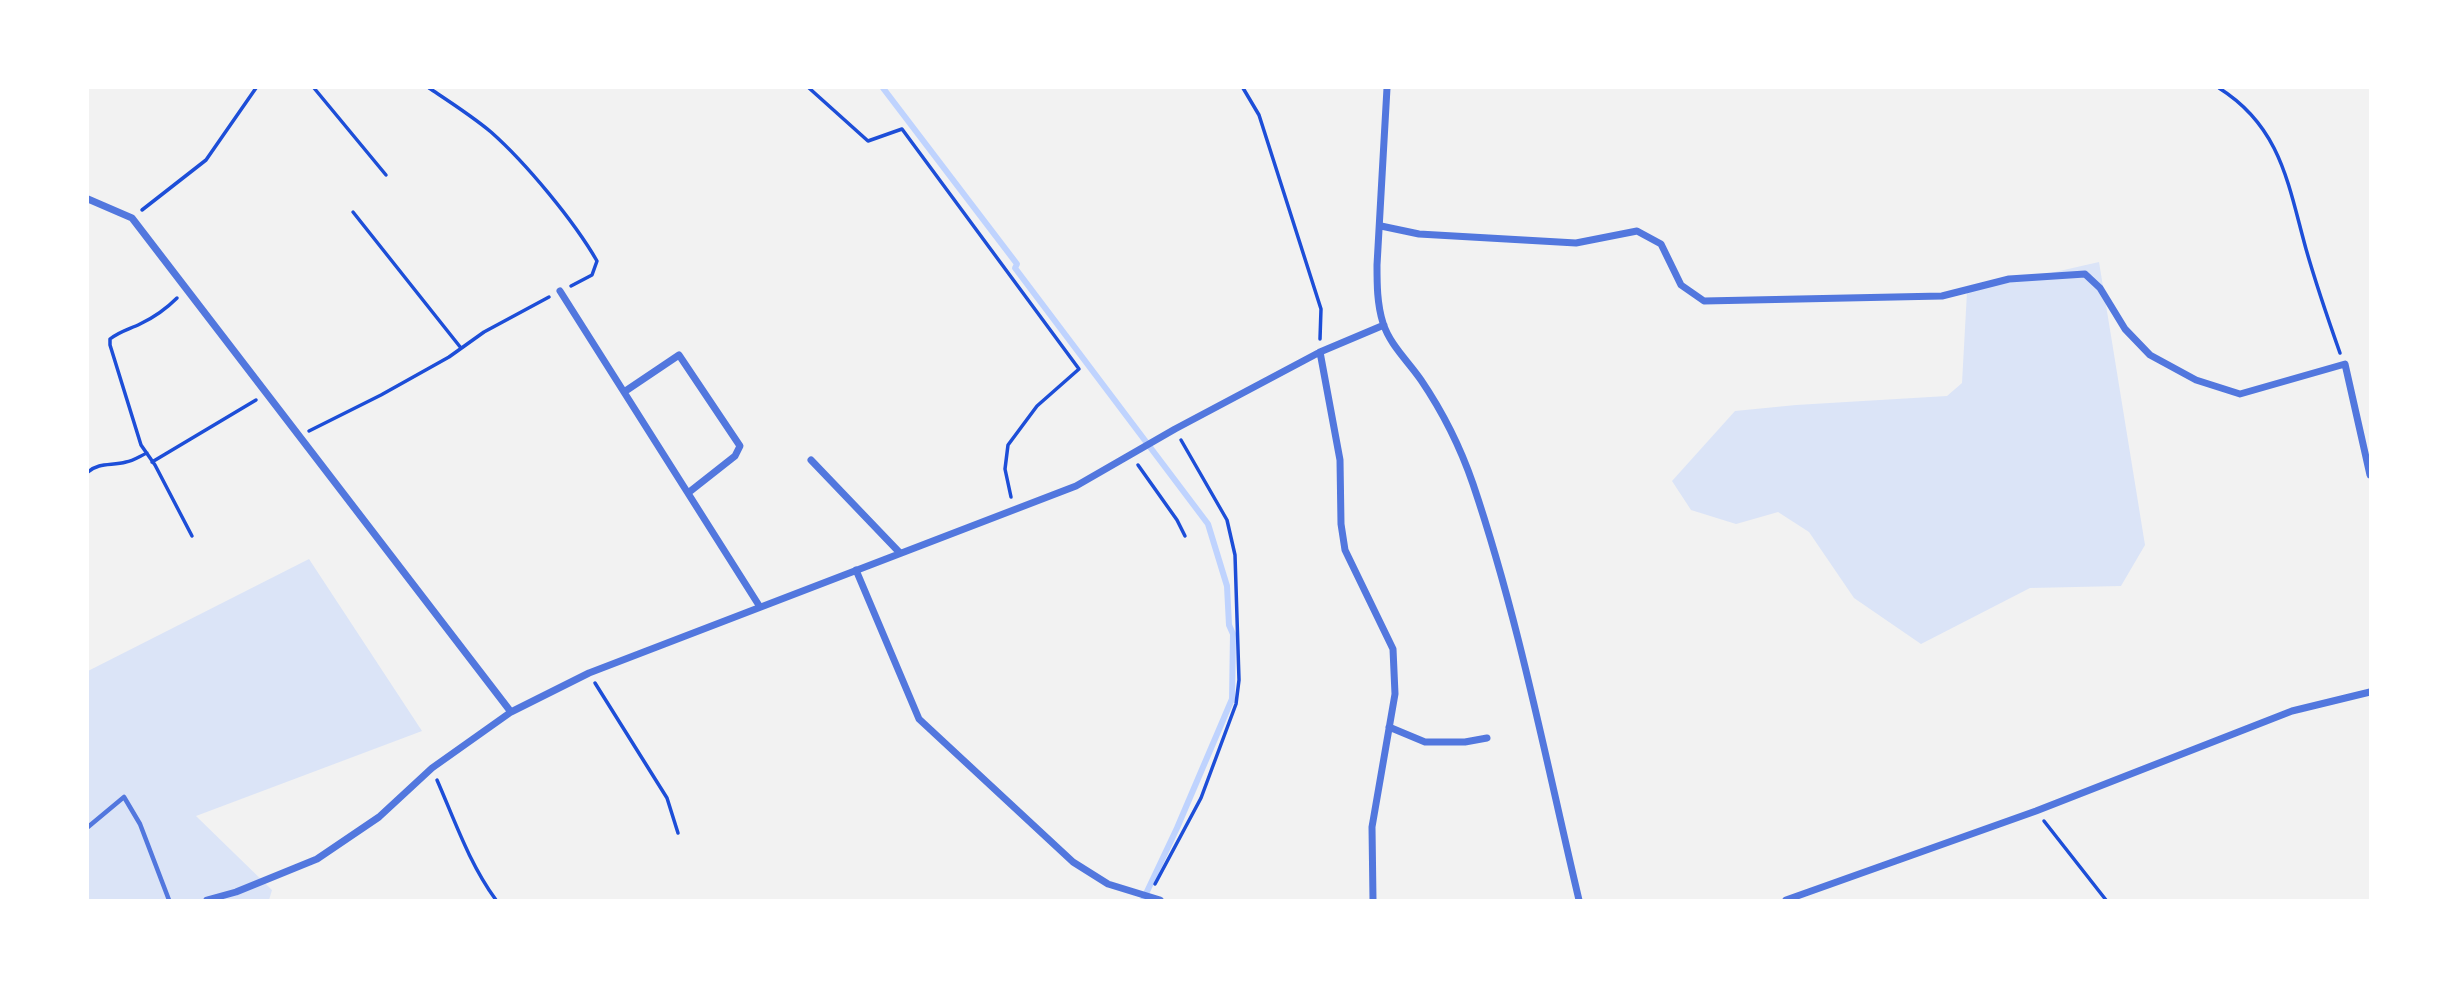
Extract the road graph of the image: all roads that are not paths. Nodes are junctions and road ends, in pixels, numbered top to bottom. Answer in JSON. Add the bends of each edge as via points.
{"nodes":[{"id":1,"x":1387,"y":88,"type":"edge"},
{"id":2,"x":88,"y":199,"type":"edge"},
{"id":3,"x":1381,"y":226,"type":"junction"},
{"id":4,"x":560,"y":292,"type":"road end"},
{"id":5,"x":1384,"y":325,"type":"junction"},
{"id":6,"x":1320,"y":352,"type":"junction"},
{"id":7,"x":624,"y":392,"type":"junction"},
{"id":8,"x":811,"y":460,"type":"dead end"},
{"id":9,"x":2371,"y":475,"type":"edge"},
{"id":10,"x":688,"y":493,"type":"junction"},
{"id":11,"x":900,"y":553,"type":"junction"},
{"id":12,"x":856,"y":570,"type":"junction"},
{"id":13,"x":760,"y":607,"type":"junction"},
{"id":14,"x":2371,"y":692,"type":"edge"},
{"id":15,"x":511,"y":712,"type":"junction"},
{"id":16,"x":1389,"y":727,"type":"junction"},
{"id":17,"x":1487,"y":738,"type":"dead end"},
{"id":18,"x":88,"y":827,"type":"edge"},
{"id":19,"x":169,"y":901,"type":"edge"},
{"id":20,"x":207,"y":901,"type":"edge"},
{"id":21,"x":1160,"y":901,"type":"edge"},
{"id":22,"x":1373,"y":901,"type":"edge"},
{"id":23,"x":1579,"y":901,"type":"edge"},
{"id":24,"x":1786,"y":901,"type":"edge"}],
"edges":[{"from":1,"to":3,"type":"street"},
{"from":2,"to":15,"type":"street","via":[[131,218]]},
{"from":3,"to":5,"type":"street","via":[[1377,290]]},
{"from":3,"to":9,"type":"street","via":[[1419,234],[1576,243],[1637,231],[1661,244],[1681,285],[1704,301],[1942,296],[2009,279],[2085,274],[2150,355],[2196,380],[2240,394],[2345,364]]},
{"from":4,"to":7,"type":"street"},
{"from":5,"to":6,"type":"street"},
{"from":5,"to":23,"type":"street","via":[[1449,430],[1472,481],[1504,582]]},
{"from":6,"to":11,"type":"street","via":[[1076,486]]},
{"from":6,"to":16,"type":"street","via":[[1340,460],[1340,524],[1345,550],[1393,649],[1395,694]]},
{"from":7,"to":10,"type":"street"},
{"from":7,"to":10,"type":"street","via":[[679,355],[740,446],[735,456]]},
{"from":8,"to":11,"type":"street"},
{"from":10,"to":13,"type":"street"},
{"from":11,"to":12,"type":"street"},
{"from":12,"to":13,"type":"street"},
{"from":12,"to":21,"type":"street","via":[[919,719],[1073,862],[1108,884]]},
{"from":13,"to":15,"type":"street","via":[[589,673]]},
{"from":14,"to":24,"type":"street","via":[[2292,711],[2036,811]]},
{"from":15,"to":20,"type":"street","via":[[432,768],[379,817],[317,859]]},
{"from":16,"to":17,"type":"street","via":[[1425,742]]},
{"from":16,"to":22,"type":"street","via":[[1372,827]]},
{"from":18,"to":19,"type":"lane","via":[[124,797],[140,824]]}]}
